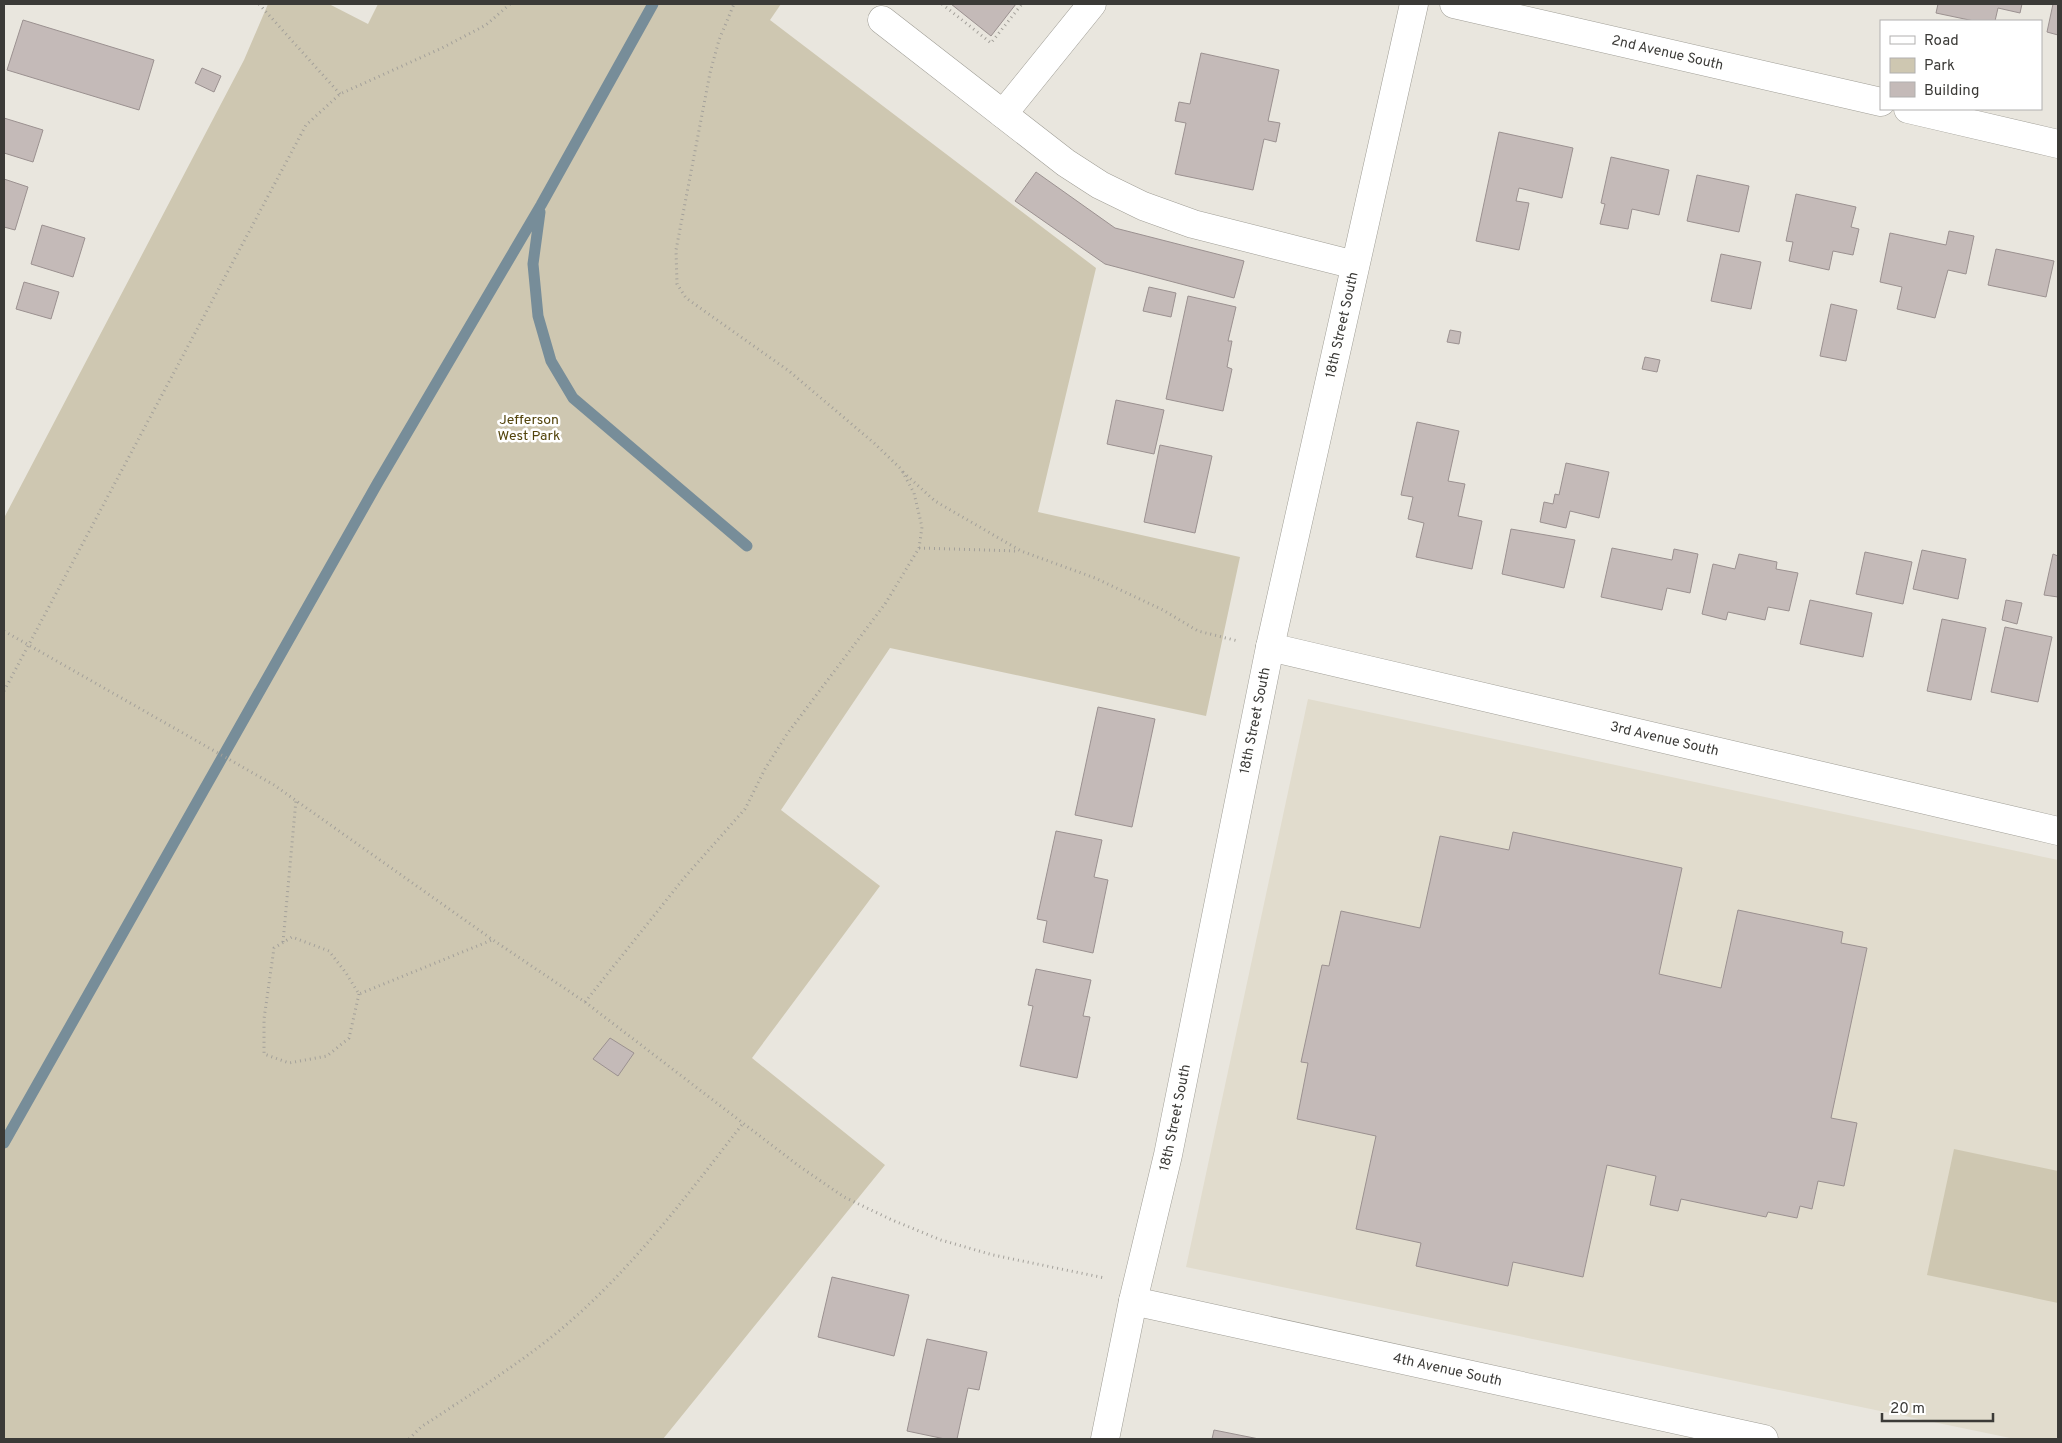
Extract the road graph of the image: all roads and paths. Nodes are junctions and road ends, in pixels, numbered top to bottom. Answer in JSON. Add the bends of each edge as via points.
{"nodes":[{"id":1,"x":259,"y":4,"type":"edge"},
{"id":2,"x":510,"y":4,"type":"edge"},
{"id":3,"x":734,"y":4,"type":"edge"},
{"id":4,"x":942,"y":4,"type":"edge"},
{"id":5,"x":1022,"y":4,"type":"edge"},
{"id":6,"x":1092,"y":4,"type":"edge"},
{"id":7,"x":1414,"y":4,"type":"edge"},
{"id":8,"x":1454,"y":4,"type":"edge"},
{"id":9,"x":882,"y":20,"type":"dead end"},
{"id":10,"x":340,"y":94,"type":"junction"},
{"id":11,"x":1880,"y":102,"type":"edge"},
{"id":12,"x":1912,"y":110,"type":"edge"},
{"id":13,"x":1003,"y":114,"type":"junction"},
{"id":14,"x":2058,"y":144,"type":"edge"},
{"id":15,"x":1355,"y":265,"type":"junction"},
{"id":16,"x":901,"y":469,"type":"junction"},
{"id":17,"x":919,"y":548,"type":"junction"},
{"id":18,"x":1022,"y":551,"type":"junction"},
{"id":19,"x":4,"y":631,"type":"edge"},
{"id":20,"x":29,"y":644,"type":"junction"},
{"id":21,"x":1270,"y":647,"type":"junction"},
{"id":22,"x":4,"y":691,"type":"edge"},
{"id":23,"x":296,"y":800,"type":"junction"},
{"id":24,"x":2058,"y":831,"type":"edge"},
{"id":25,"x":492,"y":940,"type":"junction"},
{"id":26,"x":283,"y":943,"type":"junction"},
{"id":27,"x":359,"y":994,"type":"junction"},
{"id":28,"x":586,"y":1002,"type":"junction"},
{"id":29,"x":744,"y":1122,"type":"junction"},
{"id":30,"x":1092,"y":1276,"type":"dead end"},
{"id":31,"x":1133,"y":1302,"type":"junction"},
{"id":32,"x":408,"y":1439,"type":"edge"},
{"id":33,"x":1105,"y":1439,"type":"edge"},
{"id":34,"x":1764,"y":1439,"type":"edge"}],
"edges":[{"from":1,"to":10,"type":"path"},
{"from":2,"to":10,"type":"path","via":[[486,25]]},
{"from":3,"to":16,"type":"path","via":[[710,73],[676,250],[677,284],[686,298],[789,372]]},
{"from":4,"to":5,"type":"path","via":[[991,43]]},
{"from":6,"to":13,"type":"street"},
{"from":7,"to":15,"type":"street","name":"18th Street South"},
{"from":8,"to":11,"type":"street","name":"2nd Avenue South"},
{"from":9,"to":13,"type":"street"},
{"from":10,"to":20,"type":"path","via":[[306,125]]},
{"from":12,"to":14,"type":"street"},
{"from":13,"to":15,"type":"street","via":[[1093,181],[1143,206],[1193,224]]},
{"from":15,"to":21,"type":"street","name":"18th Street South"},
{"from":16,"to":17,"type":"path","via":[[914,493],[922,527]]},
{"from":16,"to":18,"type":"path","via":[[935,501]]},
{"from":17,"to":18,"type":"path"},
{"from":17,"to":28,"type":"path","via":[[885,604],[787,734],[745,809],[684,878]]},
{"from":18,"to":21,"type":"path","via":[[1095,578],[1163,610],[1198,631]]},
{"from":19,"to":20,"type":"path"},
{"from":20,"to":22,"type":"path"},
{"from":20,"to":23,"type":"path"},
{"from":21,"to":24,"type":"street","name":"3rd Avenue South"},
{"from":21,"to":31,"type":"street","name":"18th Street South","via":[[1168,1155]]},
{"from":23,"to":25,"type":"path"},
{"from":23,"to":26,"type":"path"},
{"from":25,"to":27,"type":"path"},
{"from":25,"to":28,"type":"path"},
{"from":26,"to":27,"type":"path","via":[[292,937],[329,951]]},
{"from":26,"to":27,"type":"path","via":[[274,948],[264,1018],[264,1054],[289,1063],[327,1056],[349,1038]]},
{"from":28,"to":29,"type":"path"},
{"from":29,"to":30,"type":"path","via":[[844,1197],[892,1220],[941,1240],[993,1255]]},
{"from":29,"to":32,"type":"path","via":[[675,1211],[597,1297],[550,1339]]},
{"from":31,"to":33,"type":"street","name":"18th Street South"},
{"from":31,"to":34,"type":"street","name":"4th Avenue South"}]}
